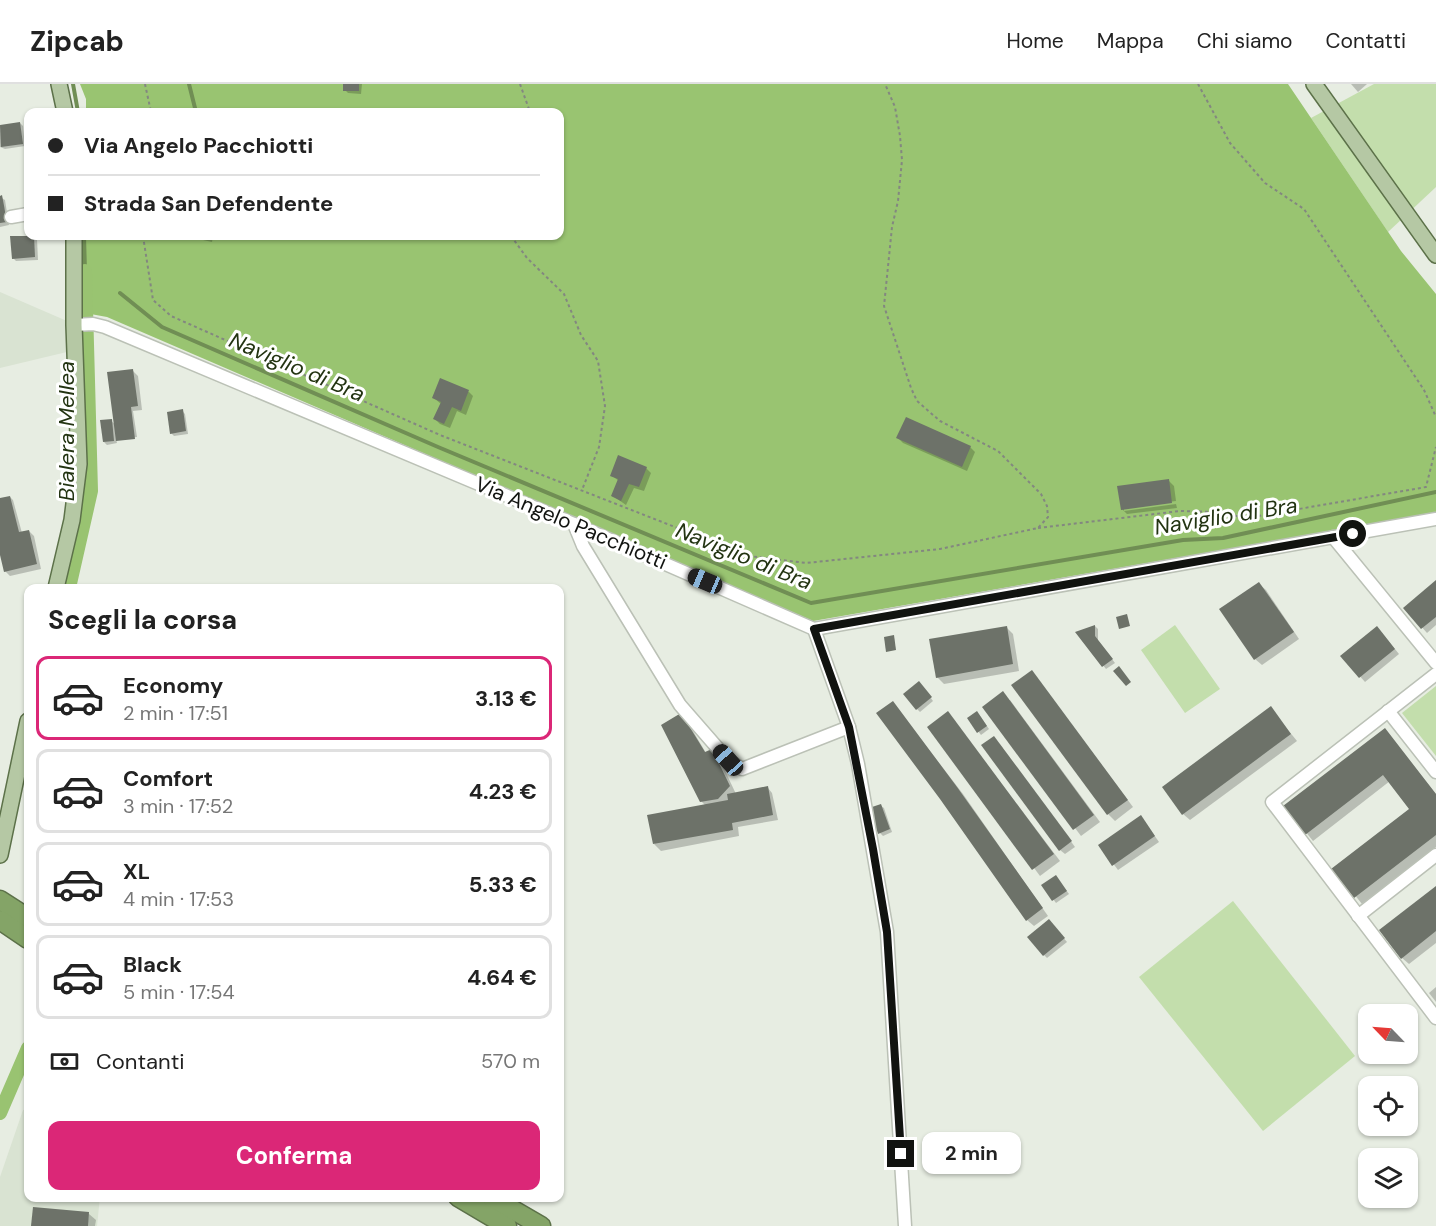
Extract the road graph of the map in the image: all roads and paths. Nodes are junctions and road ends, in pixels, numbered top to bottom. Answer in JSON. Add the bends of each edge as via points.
{"nodes":[{"id":1,"x":59,"y":84,"type":"edge"},
{"id":2,"x":145,"y":84,"type":"edge"},
{"id":3,"x":520,"y":84,"type":"edge"},
{"id":4,"x":885,"y":84,"type":"edge"},
{"id":5,"x":1198,"y":84,"type":"edge"},
{"id":6,"x":1314,"y":84,"type":"edge"},
{"id":7,"x":64,"y":108,"type":"edge"},
{"id":8,"x":150,"y":108,"type":"edge"},
{"id":9,"x":529,"y":108,"type":"edge"},
{"id":10,"x":24,"y":215,"type":"edge"},
{"id":11,"x":11,"y":217,"type":"dead end"},
{"id":12,"x":74,"y":240,"type":"edge"},
{"id":13,"x":144,"y":240,"type":"edge"},
{"id":14,"x":514,"y":240,"type":"edge"},
{"id":15,"x":1436,"y":255,"type":"edge"},
{"id":16,"x":82,"y":325,"type":"junction"},
{"id":17,"x":1436,"y":417,"type":"edge"},
{"id":18,"x":1436,"y":447,"type":"edge"},
{"id":19,"x":582,"y":491,"type":"junction"},
{"id":20,"x":1436,"y":519,"type":"edge"},
{"id":21,"x":574,"y":524,"type":"junction"},
{"id":22,"x":1038,"y":528,"type":"junction"},
{"id":23,"x":1333,"y":537,"type":"junction"},
{"id":24,"x":57,"y":584,"type":"edge"},
{"id":25,"x":814,"y":629,"type":"junction"},
{"id":26,"x":1436,"y":663,"type":"edge"},
{"id":27,"x":1436,"y":674,"type":"edge"},
{"id":28,"x":1388,"y":711,"type":"junction"},
{"id":29,"x":849,"y":727,"type":"junction"},
{"id":30,"x":24,"y":740,"type":"edge"},
{"id":31,"x":1436,"y":772,"type":"edge"},
{"id":32,"x":0,"y":855,"type":"edge"},
{"id":33,"x":1436,"y":855,"type":"edge"},
{"id":34,"x":0,"y":900,"type":"edge"},
{"id":35,"x":24,"y":915,"type":"edge"},
{"id":36,"x":1358,"y":915,"type":"junction"},
{"id":37,"x":0,"y":920,"type":"edge"},
{"id":38,"x":24,"y":936,"type":"edge"},
{"id":39,"x":1436,"y":1018,"type":"edge"},
{"id":40,"x":466,"y":1202,"type":"edge"},
{"id":41,"x":500,"y":1202,"type":"edge"},
{"id":42,"x":507,"y":1226,"type":"edge"},
{"id":43,"x":541,"y":1226,"type":"edge"},
{"id":44,"x":906,"y":1226,"type":"edge"}],
"edges":[{"from":1,"to":7,"type":"main road"},
{"from":2,"to":8,"type":"path"},
{"from":3,"to":9,"type":"path"},
{"from":4,"to":22,"type":"path","via":[[895,106],[902,160],[884,306],[911,388],[917,401],[940,421],[998,451],[1041,494],[1048,517]]},
{"from":5,"to":17,"type":"path","via":[[1230,143],[1265,183],[1304,209],[1424,390]]},
{"from":6,"to":15,"type":"main road"},
{"from":10,"to":11,"type":"street"},
{"from":12,"to":16,"type":"main road"},
{"from":13,"to":19,"type":"path","via":[[153,300],[171,316],[440,435]]},
{"from":14,"to":19,"type":"path","via":[[564,294],[581,335],[598,361],[605,406],[599,447]]},
{"from":16,"to":21,"type":"street","name":"Via Angelo Pacchiotti","via":[[105,327]]},
{"from":16,"to":24,"type":"main road","via":[[79,464],[72,520]]},
{"from":18,"to":22,"type":"path","via":[[1425,487],[1247,518],[1180,511]]},
{"from":19,"to":22,"type":"path","via":[[749,556],[806,563],[940,549]]},
{"from":20,"to":23,"type":"street"},
{"from":21,"to":25,"type":"street","name":"Via Angelo Pacchiotti"},
{"from":21,"to":29,"type":"street","via":[[583,546],[680,705],[728,760],[742,770]]},
{"from":23,"to":25,"type":"street"},
{"from":23,"to":26,"type":"street"},
{"from":25,"to":29,"type":"street"},
{"from":27,"to":28,"type":"street"},
{"from":28,"to":31,"type":"street"},
{"from":28,"to":36,"type":"street","via":[[1272,802]]},
{"from":29,"to":44,"type":"street","via":[[887,932]]},
{"from":30,"to":32,"type":"main road"},
{"from":33,"to":36,"type":"street"},
{"from":34,"to":35,"type":"highway"},
{"from":36,"to":39,"type":"street"},
{"from":37,"to":38,"type":"highway"},
{"from":40,"to":42,"type":"highway"},
{"from":41,"to":43,"type":"highway"}]}
